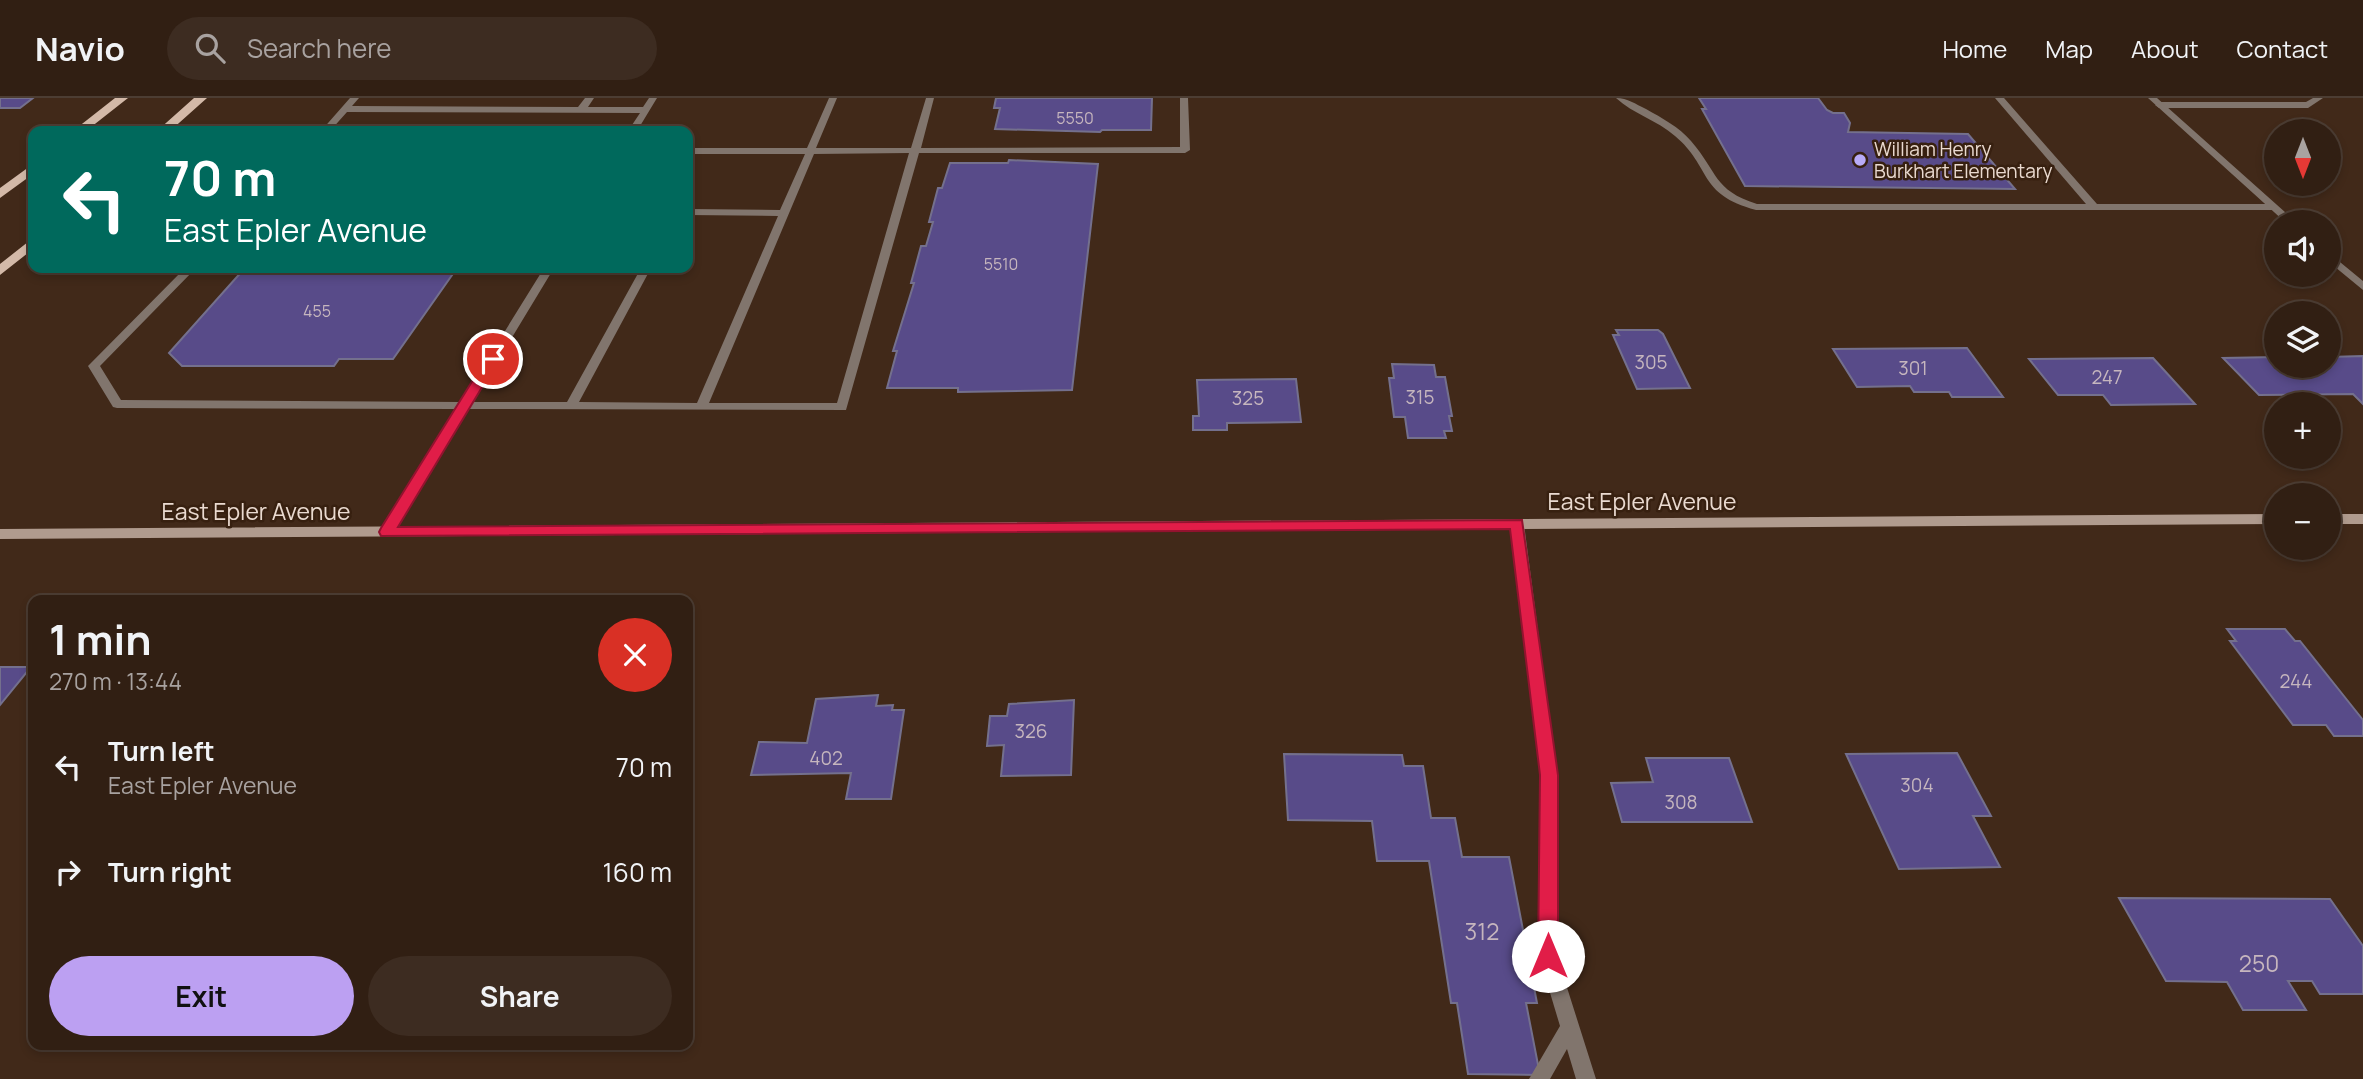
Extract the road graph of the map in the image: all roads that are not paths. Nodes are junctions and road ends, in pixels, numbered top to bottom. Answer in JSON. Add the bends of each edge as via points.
{"nodes":[{"id":1,"x":122,"y":98,"type":"edge"},
{"id":2,"x":201,"y":98,"type":"edge"},
{"id":3,"x":355,"y":98,"type":"edge"},
{"id":4,"x":590,"y":98,"type":"edge"},
{"id":5,"x":653,"y":98,"type":"edge"},
{"id":6,"x":833,"y":98,"type":"edge"},
{"id":7,"x":930,"y":98,"type":"edge"},
{"id":8,"x":1184,"y":98,"type":"edge"},
{"id":9,"x":1620,"y":98,"type":"edge"},
{"id":10,"x":1999,"y":98,"type":"edge"},
{"id":11,"x":2319,"y":98,"type":"edge"},
{"id":12,"x":2155,"y":101,"type":"edge"},
{"id":13,"x":2234,"y":101,"type":"edge"},
{"id":14,"x":345,"y":109,"type":"junction"},
{"id":15,"x":581,"y":110,"type":"junction"},
{"id":16,"x":646,"y":110,"type":"junction"},
{"id":17,"x":86,"y":126,"type":"edge"},
{"id":18,"x":169,"y":126,"type":"edge"},
{"id":19,"x":330,"y":126,"type":"edge"},
{"id":20,"x":636,"y":126,"type":"edge"},
{"id":21,"x":812,"y":150,"type":"junction"},
{"id":22,"x":915,"y":150,"type":"junction"},
{"id":23,"x":693,"y":151,"type":"edge"},
{"id":24,"x":28,"y":172,"type":"edge"},
{"id":25,"x":0,"y":194,"type":"edge"},
{"id":26,"x":2094,"y":206,"type":"junction"},
{"id":27,"x":2273,"y":206,"type":"junction"},
{"id":28,"x":2278,"y":210,"type":"edge"},
{"id":29,"x":693,"y":212,"type":"edge"},
{"id":30,"x":783,"y":212,"type":"junction"},
{"id":31,"x":28,"y":246,"type":"edge"},
{"id":32,"x":2341,"y":267,"type":"edge"},
{"id":33,"x":0,"y":271,"type":"edge"},
{"id":34,"x":186,"y":273,"type":"edge"},
{"id":35,"x":546,"y":273,"type":"edge"},
{"id":36,"x":643,"y":273,"type":"edge"},
{"id":37,"x":2363,"y":286,"type":"edge"},
{"id":38,"x":465,"y":405,"type":"junction"},
{"id":39,"x":571,"y":406,"type":"junction"},
{"id":40,"x":702,"y":406,"type":"junction"},
{"id":41,"x":2264,"y":519,"type":"edge"},
{"id":42,"x":2341,"y":519,"type":"edge"},
{"id":43,"x":2363,"y":519,"type":"edge"},
{"id":44,"x":1517,"y":524,"type":"junction"},
{"id":45,"x":387,"y":532,"type":"junction"},
{"id":46,"x":0,"y":534,"type":"edge"},
{"id":47,"x":1570,"y":1027,"type":"junction"},
{"id":48,"x":1539,"y":1079,"type":"edge"},
{"id":49,"x":1586,"y":1079,"type":"edge"}],
"edges":[{"from":1,"to":17,"type":"main road"},
{"from":2,"to":18,"type":"main road"},
{"from":3,"to":14,"type":"street"},
{"from":4,"to":15,"type":"street"},
{"from":5,"to":16,"type":"street"},
{"from":6,"to":21,"type":"street"},
{"from":7,"to":22,"type":"street"},
{"from":8,"to":22,"type":"street","via":[[1185,150]]},
{"from":9,"to":26,"type":"street","via":[[1688,143],[1723,195],[1756,207]]},
{"from":10,"to":26,"type":"street"},
{"from":11,"to":13,"type":"street","via":[[2308,105]]},
{"from":12,"to":13,"type":"street"},
{"from":12,"to":27,"type":"street"},
{"from":14,"to":15,"type":"street"},
{"from":14,"to":19,"type":"street"},
{"from":15,"to":16,"type":"street"},
{"from":16,"to":20,"type":"street"},
{"from":21,"to":22,"type":"street"},
{"from":21,"to":23,"type":"street"},
{"from":21,"to":30,"type":"street"},
{"from":22,"to":40,"type":"street","via":[[842,407]]},
{"from":24,"to":25,"type":"main road"},
{"from":26,"to":27,"type":"street"},
{"from":27,"to":28,"type":"street"},
{"from":29,"to":30,"type":"street"},
{"from":30,"to":40,"type":"street"},
{"from":31,"to":33,"type":"main road"},
{"from":32,"to":37,"type":"street"},
{"from":34,"to":38,"type":"street","via":[[94,366],[117,404]]},
{"from":35,"to":38,"type":"street"},
{"from":36,"to":39,"type":"street"},
{"from":38,"to":39,"type":"street"},
{"from":38,"to":45,"type":"street"},
{"from":39,"to":40,"type":"street"},
{"from":41,"to":44,"type":"street","name":"East Epler Avenue"},
{"from":42,"to":43,"type":"street"},
{"from":44,"to":45,"type":"street","name":"East Epler Avenue"},
{"from":44,"to":47,"type":"street","via":[[1549,775],[1548,956]]},
{"from":45,"to":46,"type":"street","name":"East Epler Avenue"},
{"from":47,"to":48,"type":"street"},
{"from":47,"to":49,"type":"street"}]}
